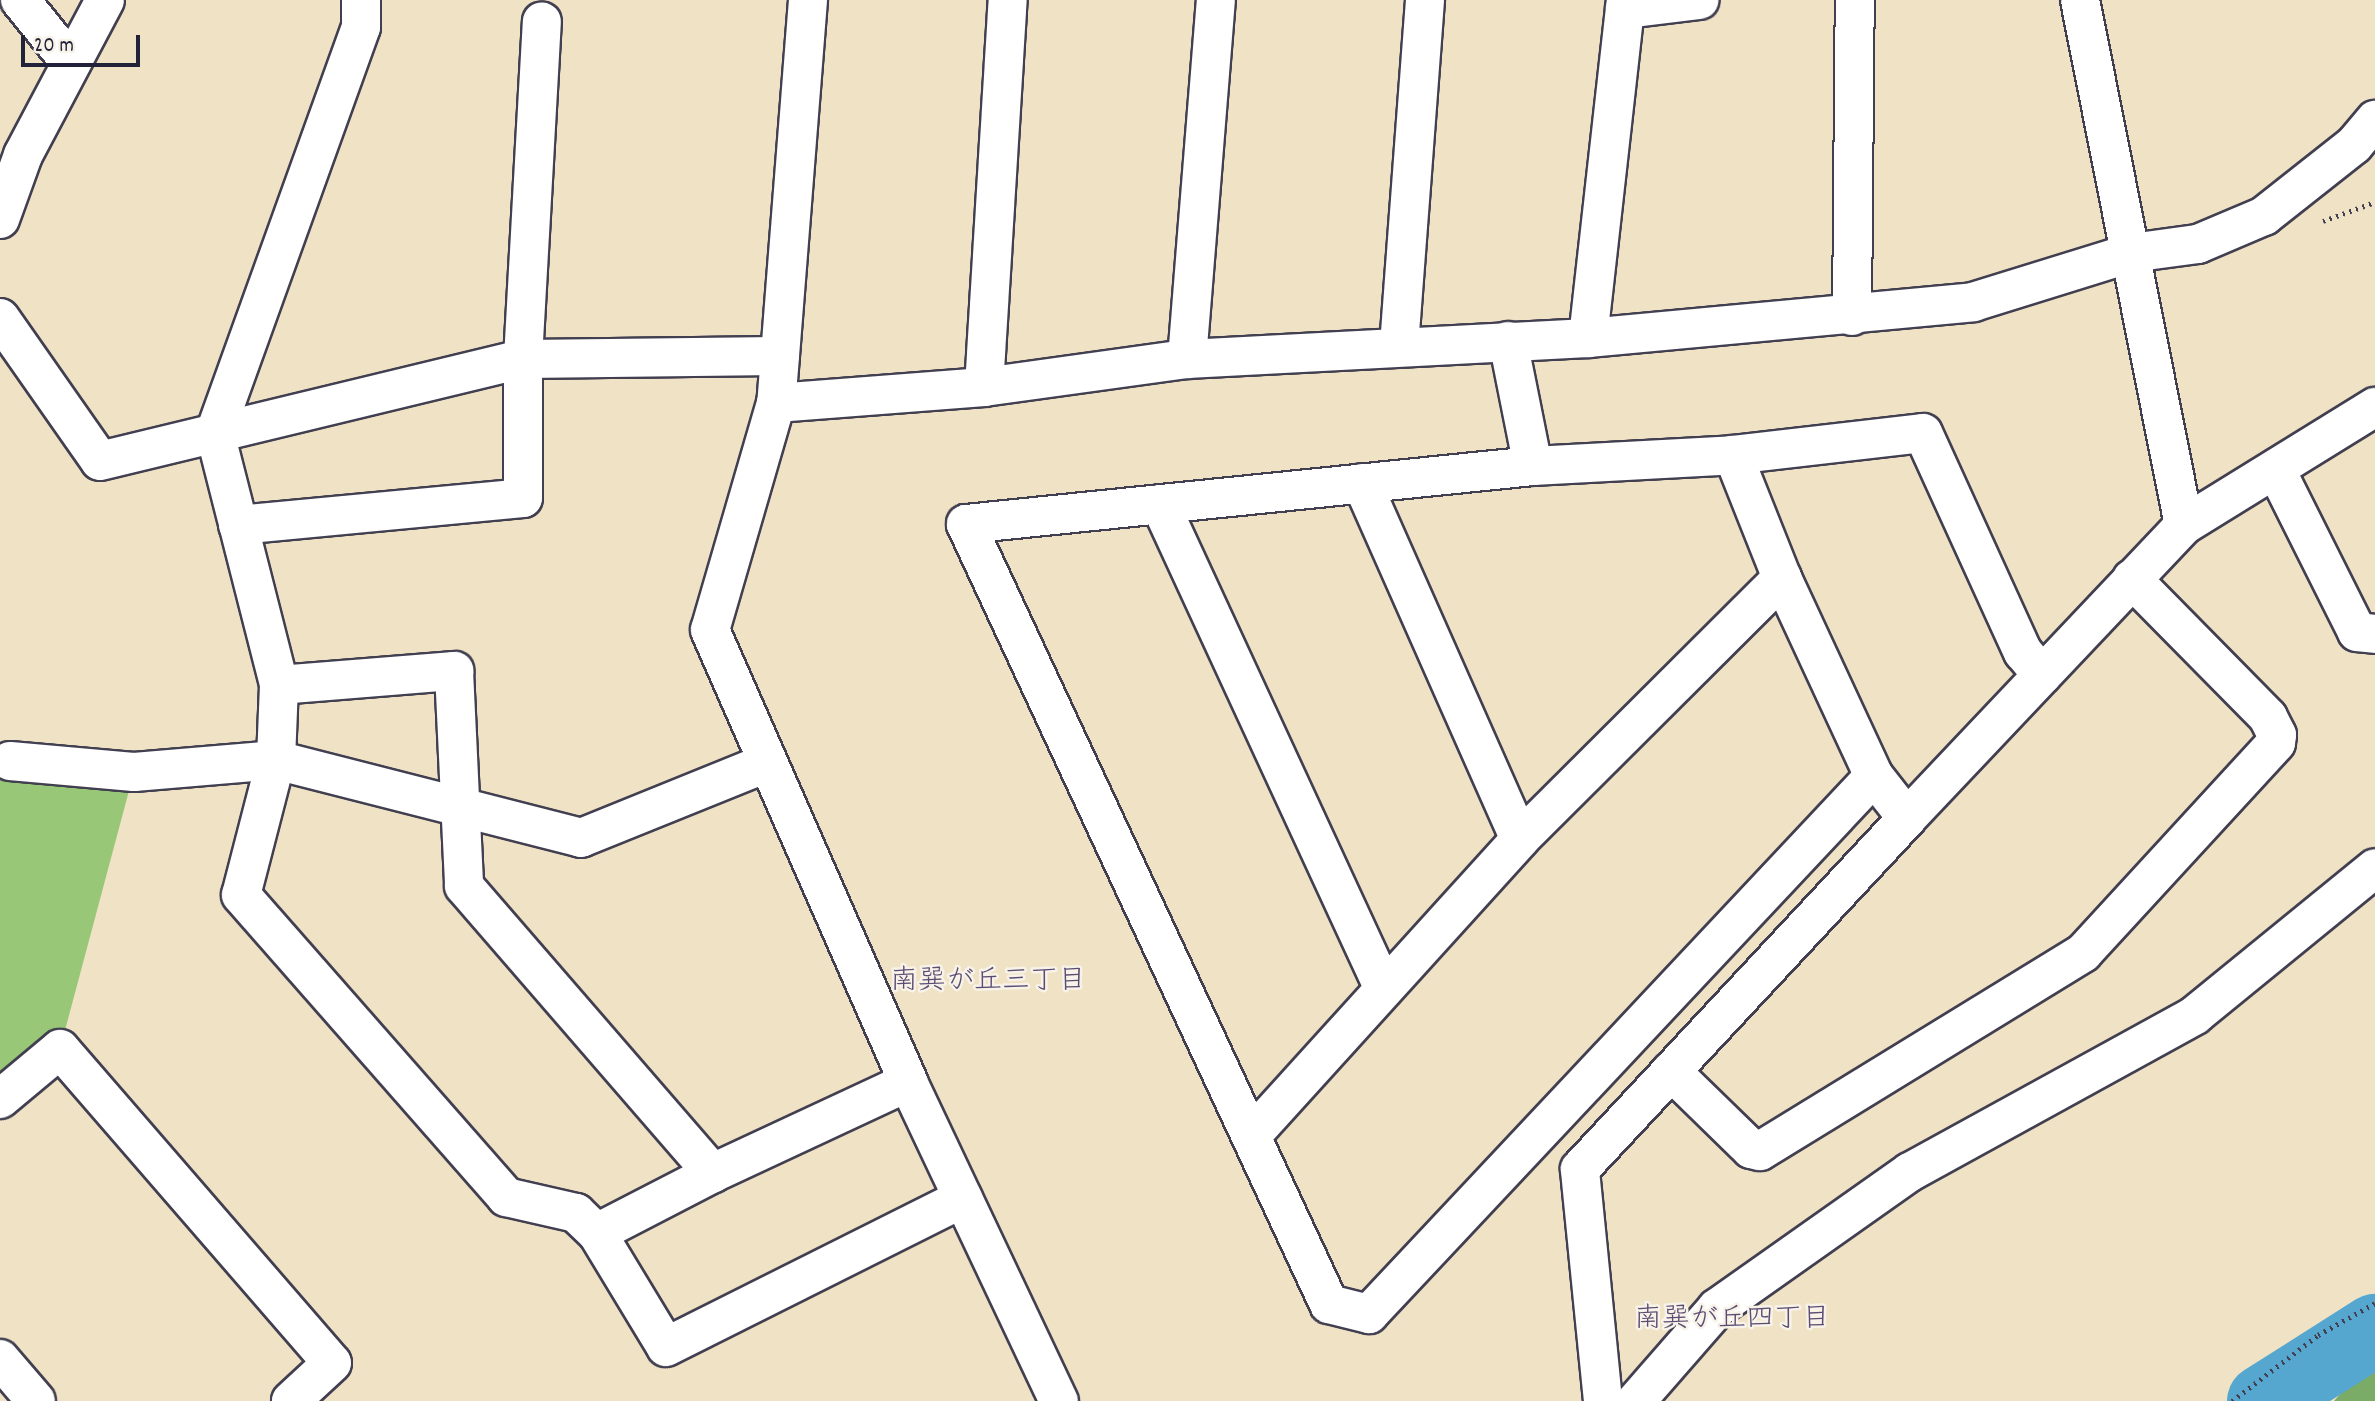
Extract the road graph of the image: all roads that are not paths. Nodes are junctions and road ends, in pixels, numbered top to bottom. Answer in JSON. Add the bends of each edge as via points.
{"nodes":[{"id":1,"x":20,"y":0,"type":"edge"},
{"id":2,"x":105,"y":0,"type":"edge"},
{"id":3,"x":361,"y":0,"type":"edge"},
{"id":4,"x":808,"y":0,"type":"edge"},
{"id":5,"x":1008,"y":0,"type":"edge"},
{"id":6,"x":1216,"y":0,"type":"edge"},
{"id":7,"x":1425,"y":0,"type":"edge"},
{"id":8,"x":1699,"y":0,"type":"edge"},
{"id":9,"x":1855,"y":0,"type":"edge"},
{"id":10,"x":2080,"y":0,"type":"edge"},
{"id":11,"x":1626,"y":5,"type":"edge"},
{"id":12,"x":542,"y":22,"type":"dead end"},
{"id":13,"x":71,"y":63,"type":"junction"},
{"id":14,"x":2375,"y":120,"type":"edge"},
{"id":15,"x":0,"y":219,"type":"edge"},
{"id":16,"x":2131,"y":253,"type":"junction"},
{"id":17,"x":1852,"y":316,"type":"junction"},
{"id":18,"x":0,"y":318,"type":"edge"},
{"id":19,"x":1588,"y":338,"type":"junction"},
{"id":20,"x":1508,"y":341,"type":"junction"},
{"id":21,"x":1399,"y":346,"type":"junction"},
{"id":22,"x":780,"y":356,"type":"junction"},
{"id":23,"x":523,"y":359,"type":"junction"},
{"id":24,"x":1188,"y":359,"type":"junction"},
{"id":25,"x":984,"y":387,"type":"junction"},
{"id":26,"x":776,"y":403,"type":"junction"},
{"id":27,"x":2375,"y":407,"type":"edge"},
{"id":28,"x":215,"y":433,"type":"junction"},
{"id":29,"x":1733,"y":455,"type":"junction"},
{"id":30,"x":1533,"y":466,"type":"junction"},
{"id":31,"x":2276,"y":470,"type":"junction"},
{"id":32,"x":1362,"y":483,"type":"junction"},
{"id":33,"x":1160,"y":504,"type":"junction"},
{"id":34,"x":2184,"y":524,"type":"junction"},
{"id":35,"x":238,"y":525,"type":"junction"},
{"id":36,"x":1782,"y":578,"type":"junction"},
{"id":37,"x":2132,"y":579,"type":"junction"},
{"id":38,"x":2375,"y":634,"type":"edge"},
{"id":39,"x":2042,"y":675,"type":"junction"},
{"id":40,"x":279,"y":685,"type":"junction"},
{"id":41,"x":4,"y":758,"type":"edge"},
{"id":42,"x":276,"y":760,"type":"junction"},
{"id":43,"x":767,"y":763,"type":"junction"},
{"id":44,"x":1874,"y":776,"type":"junction"},
{"id":45,"x":459,"y":809,"type":"junction"},
{"id":46,"x":1907,"y":818,"type":"junction"},
{"id":47,"x":1520,"y":839,"type":"junction"},
{"id":48,"x":2375,"y":868,"type":"edge"},
{"id":49,"x":1384,"y":989,"type":"junction"},
{"id":50,"x":1671,"y":1071,"type":"junction"},
{"id":51,"x":908,"y":1082,"type":"junction"},
{"id":52,"x":0,"y":1099,"type":"edge"},
{"id":53,"x":1252,"y":1135,"type":"junction"},
{"id":54,"x":713,"y":1173,"type":"junction"},
{"id":55,"x":963,"y":1198,"type":"junction"},
{"id":56,"x":597,"y":1233,"type":"junction"},
{"id":57,"x":0,"y":1359,"type":"edge"},
{"id":58,"x":36,"y":1401,"type":"edge"},
{"id":59,"x":291,"y":1401,"type":"edge"},
{"id":60,"x":1059,"y":1401,"type":"edge"},
{"id":61,"x":1603,"y":1401,"type":"edge"},
{"id":62,"x":1636,"y":1401,"type":"edge"}],
"edges":[{"from":1,"to":13,"type":"street"},
{"from":2,"to":13,"type":"street"},
{"from":3,"to":28,"type":"street","via":[[361,27]]},
{"from":4,"to":22,"type":"street"},
{"from":5,"to":25,"type":"street"},
{"from":6,"to":24,"type":"street"},
{"from":7,"to":21,"type":"street"},
{"from":8,"to":11,"type":"street"},
{"from":9,"to":17,"type":"street"},
{"from":10,"to":16,"type":"street"},
{"from":11,"to":19,"type":"street"},
{"from":12,"to":23,"type":"street"},
{"from":13,"to":15,"type":"street","via":[[23,155]]},
{"from":14,"to":16,"type":"street","via":[[2354,145],[2264,216],[2198,244]]},
{"from":16,"to":17,"type":"street","via":[[1973,302]]},
{"from":16,"to":34,"type":"street"},
{"from":17,"to":19,"type":"street"},
{"from":18,"to":28,"type":"street","via":[[100,461]]},
{"from":19,"to":20,"type":"street"},
{"from":20,"to":21,"type":"street"},
{"from":20,"to":30,"type":"street"},
{"from":21,"to":24,"type":"street"},
{"from":22,"to":23,"type":"street"},
{"from":22,"to":26,"type":"street"},
{"from":23,"to":28,"type":"street"},
{"from":23,"to":35,"type":"street","via":[[523,498]]},
{"from":24,"to":25,"type":"street"},
{"from":25,"to":26,"type":"street"},
{"from":26,"to":43,"type":"street","via":[[710,630]]},
{"from":27,"to":31,"type":"street"},
{"from":28,"to":35,"type":"street"},
{"from":29,"to":30,"type":"street"},
{"from":29,"to":36,"type":"street"},
{"from":29,"to":39,"type":"street","via":[[1923,433],[2023,652]]},
{"from":30,"to":32,"type":"street"},
{"from":31,"to":34,"type":"street"},
{"from":31,"to":38,"type":"street","via":[[2357,632]]},
{"from":32,"to":33,"type":"street"},
{"from":32,"to":47,"type":"street"},
{"from":33,"to":49,"type":"street"},
{"from":33,"to":53,"type":"street","via":[[966,524]]},
{"from":34,"to":37,"type":"street"},
{"from":35,"to":40,"type":"street"},
{"from":36,"to":44,"type":"street"},
{"from":36,"to":47,"type":"street"},
{"from":37,"to":39,"type":"street"},
{"from":37,"to":50,"type":"street","via":[[2269,717],[2276,743],[2083,953],[1760,1151],[1751,1149]]},
{"from":39,"to":46,"type":"street"},
{"from":40,"to":42,"type":"street"},
{"from":40,"to":45,"type":"street","via":[[454,671]]},
{"from":41,"to":42,"type":"street","via":[[134,772]]},
{"from":42,"to":45,"type":"street"},
{"from":42,"to":56,"type":"street","via":[[241,895],[506,1198],[576,1213]]},
{"from":43,"to":45,"type":"street","via":[[581,838]]},
{"from":43,"to":51,"type":"street"},
{"from":44,"to":46,"type":"street"},
{"from":44,"to":53,"type":"street","via":[[1369,1314],[1329,1304]]},
{"from":45,"to":54,"type":"street","via":[[464,886]]},
{"from":46,"to":50,"type":"street"},
{"from":47,"to":49,"type":"street"},
{"from":48,"to":62,"type":"street","via":[[2195,1015],[1910,1172],[1717,1308]]},
{"from":49,"to":53,"type":"street"},
{"from":50,"to":61,"type":"street","via":[[1580,1169]]},
{"from":51,"to":54,"type":"street"},
{"from":51,"to":55,"type":"street"},
{"from":52,"to":59,"type":"street","via":[[60,1049],[332,1363]]},
{"from":54,"to":56,"type":"street"},
{"from":55,"to":56,"type":"street","via":[[666,1347]]},
{"from":55,"to":60,"type":"street"},
{"from":57,"to":58,"type":"street"}]}
